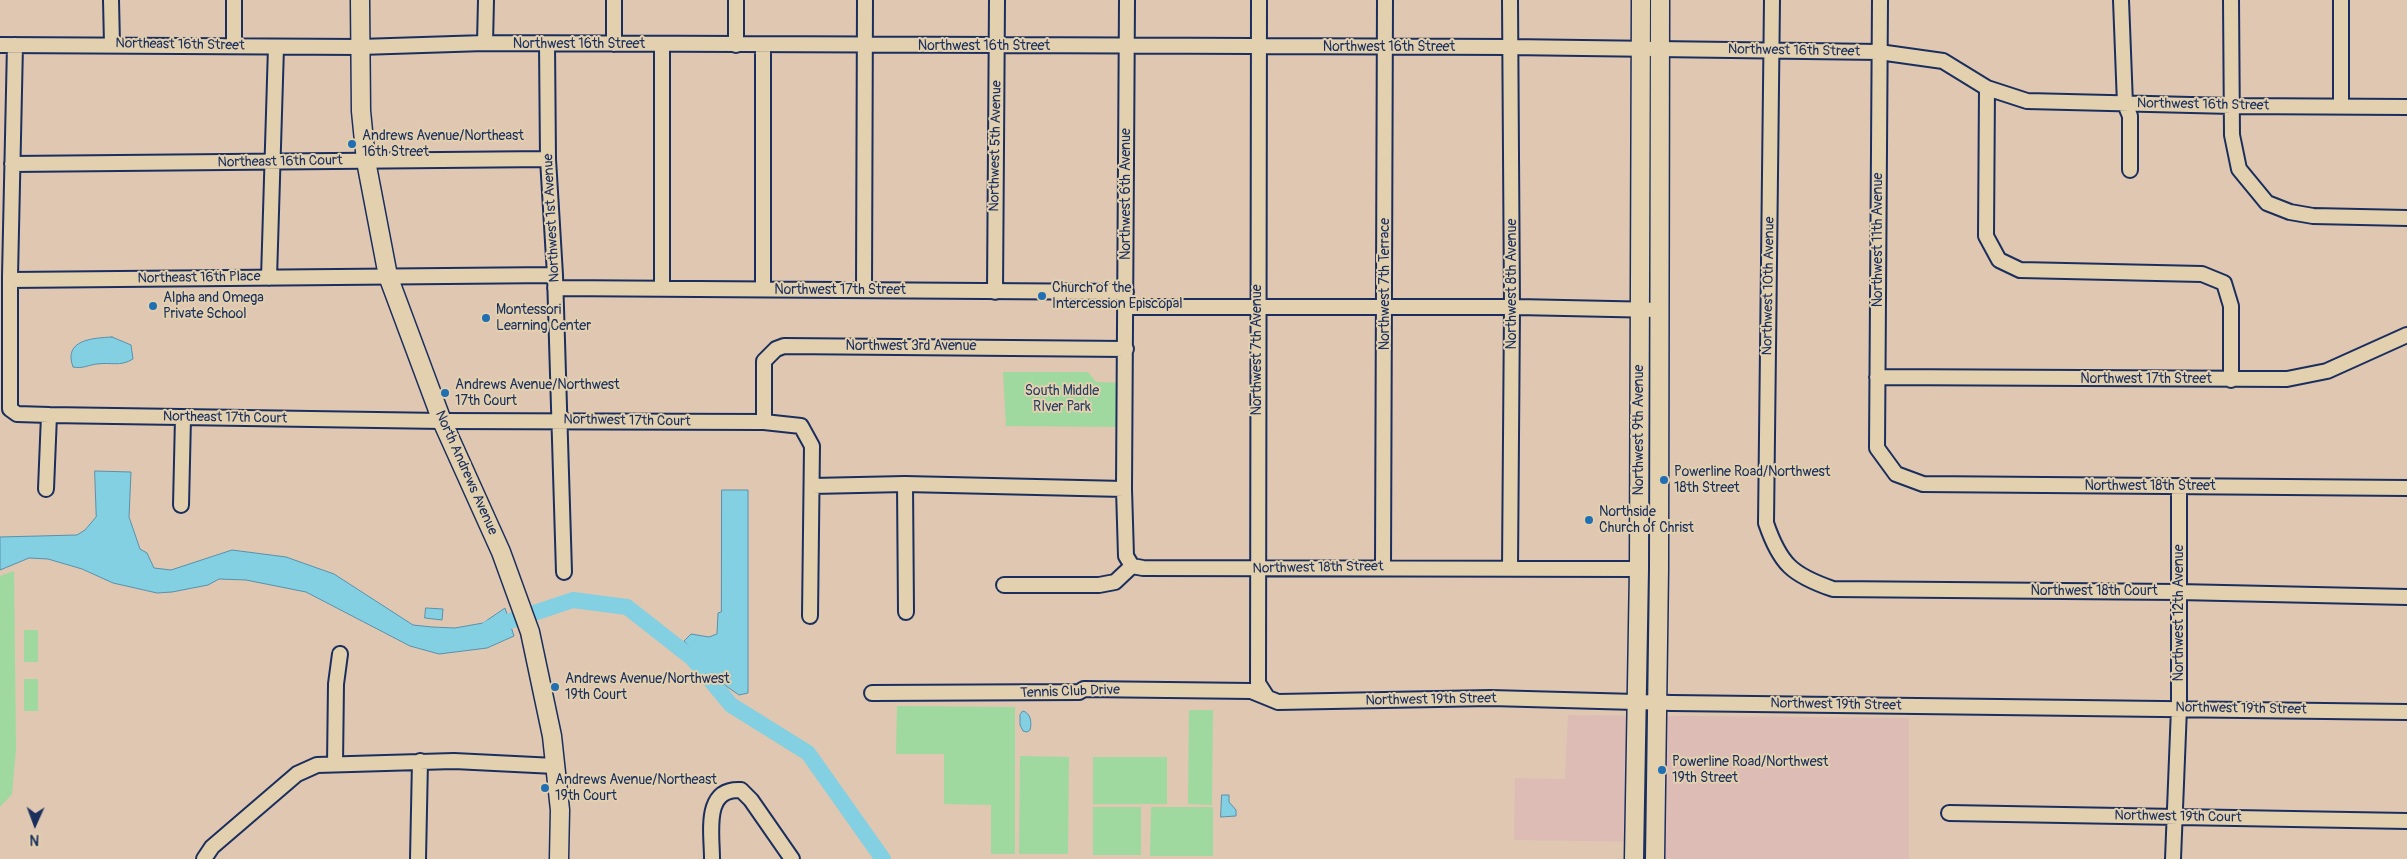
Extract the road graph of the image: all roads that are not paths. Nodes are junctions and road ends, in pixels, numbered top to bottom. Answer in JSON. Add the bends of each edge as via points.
{"nodes":[{"id":1,"x":111,"y":0,"type":"edge"},
{"id":2,"x":234,"y":0,"type":"edge"},
{"id":3,"x":360,"y":0,"type":"edge"},
{"id":4,"x":486,"y":0,"type":"edge"},
{"id":5,"x":614,"y":0,"type":"edge"},
{"id":6,"x":736,"y":0,"type":"edge"},
{"id":7,"x":865,"y":0,"type":"edge"},
{"id":8,"x":997,"y":0,"type":"edge"},
{"id":9,"x":1127,"y":0,"type":"edge"},
{"id":10,"x":1259,"y":0,"type":"edge"},
{"id":11,"x":1385,"y":0,"type":"edge"},
{"id":12,"x":1510,"y":0,"type":"edge"},
{"id":13,"x":1641,"y":0,"type":"edge"},
{"id":14,"x":1660,"y":0,"type":"edge"},
{"id":15,"x":1772,"y":0,"type":"edge"},
{"id":16,"x":1880,"y":0,"type":"edge"},
{"id":17,"x":2121,"y":0,"type":"edge"},
{"id":18,"x":2231,"y":0,"type":"edge"},
{"id":19,"x":2341,"y":0,"type":"edge"},
{"id":20,"x":486,"y":43,"type":"junction"},
{"id":21,"x":0,"y":44,"type":"edge"},
{"id":22,"x":112,"y":44,"type":"junction"},
{"id":23,"x":547,"y":44,"type":"junction"},
{"id":24,"x":614,"y":44,"type":"junction"},
{"id":25,"x":662,"y":44,"type":"junction"},
{"id":26,"x":16,"y":45,"type":"junction"},
{"id":27,"x":736,"y":45,"type":"junction"},
{"id":28,"x":763,"y":45,"type":"junction"},
{"id":29,"x":997,"y":45,"type":"junction"},
{"id":30,"x":234,"y":46,"type":"junction"},
{"id":31,"x":360,"y":46,"type":"junction"},
{"id":32,"x":865,"y":46,"type":"junction"},
{"id":33,"x":1259,"y":46,"type":"junction"},
{"id":34,"x":276,"y":47,"type":"junction"},
{"id":35,"x":1127,"y":47,"type":"junction"},
{"id":36,"x":1385,"y":47,"type":"junction"},
{"id":37,"x":1509,"y":47,"type":"junction"},
{"id":38,"x":1641,"y":50,"type":"junction"},
{"id":39,"x":1660,"y":50,"type":"junction"},
{"id":40,"x":1771,"y":51,"type":"junction"},
{"id":41,"x":1879,"y":52,"type":"junction"},
{"id":42,"x":1988,"y":88,"type":"junction"},
{"id":43,"x":2126,"y":104,"type":"junction"},
{"id":44,"x":2232,"y":106,"type":"junction"},
{"id":45,"x":2341,"y":106,"type":"junction"},
{"id":46,"x":2407,"y":106,"type":"edge"},
{"id":47,"x":548,"y":159,"type":"junction"},
{"id":48,"x":366,"y":161,"type":"junction"},
{"id":49,"x":273,"y":162,"type":"junction"},
{"id":50,"x":12,"y":164,"type":"junction"},
{"id":51,"x":2130,"y":170,"type":"dead end"},
{"id":52,"x":2407,"y":218,"type":"edge"},
{"id":53,"x":388,"y":276,"type":"junction"},
{"id":54,"x":269,"y":278,"type":"junction"},
{"id":55,"x":10,"y":280,"type":"junction"},
{"id":56,"x":555,"y":281,"type":"junction"},
{"id":57,"x":662,"y":288,"type":"junction"},
{"id":58,"x":763,"y":289,"type":"junction"},
{"id":59,"x":864,"y":290,"type":"junction"},
{"id":60,"x":995,"y":292,"type":"junction"},
{"id":61,"x":1126,"y":292,"type":"junction"},
{"id":62,"x":1385,"y":307,"type":"junction"},
{"id":63,"x":1512,"y":307,"type":"junction"},
{"id":64,"x":1126,"y":308,"type":"junction"},
{"id":65,"x":1258,"y":308,"type":"junction"},
{"id":66,"x":1638,"y":309,"type":"junction"},
{"id":67,"x":1659,"y":310,"type":"junction"},
{"id":68,"x":2407,"y":335,"type":"edge"},
{"id":69,"x":1126,"y":349,"type":"junction"},
{"id":70,"x":1877,"y":377,"type":"junction"},
{"id":71,"x":2231,"y":380,"type":"junction"},
{"id":72,"x":49,"y":415,"type":"junction"},
{"id":73,"x":183,"y":418,"type":"junction"},
{"id":74,"x":558,"y":420,"type":"junction"},
{"id":75,"x":442,"y":421,"type":"junction"},
{"id":76,"x":764,"y":422,"type":"junction"},
{"id":77,"x":1896,"y":474,"type":"joint"},
{"id":78,"x":905,"y":484,"type":"junction"},
{"id":79,"x":812,"y":486,"type":"junction"},
{"id":80,"x":2179,"y":486,"type":"junction"},
{"id":81,"x":2407,"y":488,"type":"edge"},
{"id":82,"x":46,"y":490,"type":"dead end"},
{"id":83,"x":1124,"y":490,"type":"junction"},
{"id":84,"x":181,"y":505,"type":"dead end"},
{"id":85,"x":1132,"y":566,"type":"junction"},
{"id":86,"x":1788,"y":566,"type":"joint"},
{"id":87,"x":1383,"y":567,"type":"junction"},
{"id":88,"x":1510,"y":568,"type":"junction"},
{"id":89,"x":1639,"y":568,"type":"junction"},
{"id":90,"x":1256,"y":569,"type":"junction"},
{"id":91,"x":564,"y":572,"type":"dead end"},
{"id":92,"x":1004,"y":585,"type":"dead end"},
{"id":93,"x":2178,"y":592,"type":"junction"},
{"id":94,"x":2407,"y":597,"type":"edge"},
{"id":95,"x":906,"y":612,"type":"dead end"},
{"id":96,"x":810,"y":616,"type":"dead end"},
{"id":97,"x":340,"y":654,"type":"dead end"},
{"id":98,"x":872,"y":693,"type":"dead end"},
{"id":99,"x":1267,"y":697,"type":"junction"},
{"id":100,"x":1637,"y":702,"type":"junction"},
{"id":101,"x":1656,"y":702,"type":"junction"},
{"id":102,"x":2179,"y":708,"type":"junction"},
{"id":103,"x":2407,"y":712,"type":"edge"},
{"id":104,"x":420,"y":761,"type":"junction"},
{"id":105,"x":335,"y":764,"type":"junction"},
{"id":106,"x":555,"y":766,"type":"junction"},
{"id":107,"x":1949,"y":813,"type":"dead end"},
{"id":108,"x":2173,"y":817,"type":"junction"},
{"id":109,"x":2407,"y":821,"type":"edge"},
{"id":110,"x":204,"y":859,"type":"edge"},
{"id":111,"x":418,"y":859,"type":"edge"},
{"id":112,"x":559,"y":859,"type":"edge"},
{"id":113,"x":712,"y":859,"type":"edge"},
{"id":114,"x":792,"y":859,"type":"edge"},
{"id":115,"x":1634,"y":859,"type":"edge"},
{"id":116,"x":1655,"y":859,"type":"edge"},
{"id":117,"x":2173,"y":859,"type":"edge"}],
"edges":[{"from":1,"to":22,"type":"street"},
{"from":2,"to":30,"type":"street"},
{"from":3,"to":31,"type":"main road","name":"North Andrews Avenue"},
{"from":4,"to":20,"type":"street"},
{"from":5,"to":24,"type":"street"},
{"from":6,"to":27,"type":"street"},
{"from":7,"to":32,"type":"street"},
{"from":8,"to":29,"type":"street","name":"Northwest 5th Avenue"},
{"from":9,"to":35,"type":"street","name":"Northwest 6th Avenue"},
{"from":10,"to":33,"type":"street","name":"Northwest 7th Avenue"},
{"from":11,"to":36,"type":"street","name":"Northwest 7th Terrace"},
{"from":12,"to":37,"type":"street","name":"Northwest 8th Avenue"},
{"from":13,"to":38,"type":"main road","name":"Northwest 9th Avenue"},
{"from":14,"to":39,"type":"main road","name":"Northwest 9th Avenue"},
{"from":15,"to":40,"type":"street","name":"Northwest 10th Avenue"},
{"from":16,"to":41,"type":"street","name":"Northwest 11th Avenue"},
{"from":17,"to":43,"type":"street"},
{"from":18,"to":44,"type":"street"},
{"from":19,"to":45,"type":"street"},
{"from":20,"to":23,"type":"street","name":"Northwest 16th Street"},
{"from":20,"to":31,"type":"street","name":"Northwest 16th Street"},
{"from":21,"to":26,"type":"street","name":"Northeast 16th Street"},
{"from":22,"to":26,"type":"street","name":"Northeast 16th Street"},
{"from":22,"to":30,"type":"street","name":"Northeast 16th Street"},
{"from":23,"to":24,"type":"street","name":"Northwest 16th Street"},
{"from":23,"to":47,"type":"street","name":"Northwest 1st Avenue"},
{"from":24,"to":25,"type":"street","name":"Northwest 16th Street"},
{"from":25,"to":27,"type":"street","name":"Northwest 16th Street"},
{"from":25,"to":57,"type":"street"},
{"from":26,"to":50,"type":"street"},
{"from":27,"to":28,"type":"street","name":"Northwest 16th Street"},
{"from":28,"to":32,"type":"street","name":"Northwest 16th Street"},
{"from":28,"to":58,"type":"street"},
{"from":29,"to":32,"type":"street","name":"Northwest 16th Street"},
{"from":29,"to":35,"type":"street","name":"Northwest 16th Street"},
{"from":29,"to":60,"type":"street","name":"Northwest 5th Avenue"},
{"from":30,"to":34,"type":"street","name":"Northeast 16th Street"},
{"from":31,"to":34,"type":"street","name":"Northeast 16th Street"},
{"from":31,"to":48,"type":"main road","name":"North Andrews Avenue"},
{"from":32,"to":59,"type":"street"},
{"from":33,"to":35,"type":"street","name":"Northwest 16th Street"},
{"from":33,"to":36,"type":"street","name":"Northwest 16th Street"},
{"from":33,"to":65,"type":"street","name":"Northwest 7th Avenue"},
{"from":34,"to":49,"type":"street"},
{"from":35,"to":61,"type":"street","name":"Northwest 6th Avenue"},
{"from":36,"to":37,"type":"street","name":"Northwest 16th Street"},
{"from":36,"to":62,"type":"street","name":"Northwest 7th Terrace"},
{"from":37,"to":38,"type":"street","name":"Northwest 16th Street"},
{"from":37,"to":63,"type":"street","name":"Northwest 8th Avenue"},
{"from":38,"to":39,"type":"street","name":"Northwest 16th Street"},
{"from":38,"to":66,"type":"main road","name":"Northwest 9th Avenue"},
{"from":39,"to":40,"type":"street","name":"Northwest 16th Street"},
{"from":39,"to":67,"type":"main road","name":"Northwest 9th Avenue"},
{"from":40,"to":41,"type":"street","name":"Northwest 16th Street"},
{"from":40,"to":86,"type":"street","name":"Northwest 10th Avenue","via":[[1766,522],[1774,546]]},
{"from":41,"to":42,"type":"street","name":"Northwest 16th Street","via":[[1943,61]]},
{"from":41,"to":70,"type":"street","name":"Northwest 11th Avenue"},
{"from":42,"to":43,"type":"street","name":"Northwest 16th Street","via":[[2026,101]]},
{"from":42,"to":71,"type":"street","via":[[1986,236],[1999,260],[2020,270],[2202,274],[2224,283],[2231,306]]},
{"from":43,"to":44,"type":"street","name":"Northwest 16th Street"},
{"from":43,"to":51,"type":"street","via":[[2130,116]]},
{"from":44,"to":45,"type":"street","name":"Northwest 16th Street"},
{"from":44,"to":52,"type":"street","via":[[2232,135],[2239,169],[2267,203],[2313,216]]},
{"from":45,"to":46,"type":"street","name":"Northwest 16th Street"},
{"from":47,"to":48,"type":"street","name":"Northeast 16th Court"},
{"from":47,"to":56,"type":"street","name":"Northwest 1st Avenue"},
{"from":48,"to":49,"type":"street","name":"Northeast 16th Court"},
{"from":48,"to":53,"type":"main road","name":"North Andrews Avenue"},
{"from":49,"to":50,"type":"street","name":"Northeast 16th Court"},
{"from":49,"to":54,"type":"street"},
{"from":50,"to":55,"type":"street"},
{"from":53,"to":54,"type":"street","name":"Northeast 16th Place"},
{"from":53,"to":56,"type":"street","name":"Northwest 17th Street"},
{"from":53,"to":75,"type":"main road","name":"North Andrews Avenue"},
{"from":54,"to":55,"type":"street","name":"Northeast 16th Place"},
{"from":55,"to":72,"type":"street","name":"Northeast 17th Court","via":[[10,409],[16,414]]},
{"from":56,"to":57,"type":"street","name":"Northwest 17th Street"},
{"from":56,"to":74,"type":"street","name":"Northwest 1st Avenue"},
{"from":57,"to":58,"type":"street","name":"Northwest 17th Street"},
{"from":58,"to":59,"type":"street","name":"Northwest 17th Street"},
{"from":59,"to":60,"type":"street","name":"Northwest 17th Street"},
{"from":60,"to":61,"type":"street","name":"Northwest 17th Street"},
{"from":61,"to":64,"type":"street","name":"Northwest 6th Avenue"},
{"from":62,"to":63,"type":"street"},
{"from":62,"to":65,"type":"street"},
{"from":62,"to":87,"type":"street","name":"Northwest 7th Terrace"},
{"from":63,"to":66,"type":"street"},
{"from":63,"to":88,"type":"street","name":"Northwest 8th Avenue"},
{"from":64,"to":65,"type":"street"},
{"from":64,"to":69,"type":"street","name":"Northwest 6th Avenue"},
{"from":65,"to":90,"type":"street","name":"Northwest 7th Avenue"},
{"from":66,"to":67,"type":"street"},
{"from":66,"to":89,"type":"main road","name":"Northwest 9th Avenue"},
{"from":67,"to":101,"type":"main road","name":"Northwest 9th Avenue"},
{"from":68,"to":71,"type":"street","name":"Northwest 17th Street","via":[[2326,371],[2287,379]]},
{"from":69,"to":76,"type":"street","name":"Northwest 3rd Avenue","via":[[784,346],[764,361]]},
{"from":69,"to":83,"type":"street","name":"Northwest 6th Avenue"},
{"from":70,"to":71,"type":"street","name":"Northwest 17th Street"},
{"from":70,"to":77,"type":"street","name":"Northwest 11th Avenue","via":[[1878,448]]},
{"from":72,"to":73,"type":"street","name":"Northeast 17th Court"},
{"from":72,"to":82,"type":"street"},
{"from":73,"to":75,"type":"street","name":"Northeast 17th Court"},
{"from":73,"to":84,"type":"street"},
{"from":74,"to":75,"type":"street","name":"Northwest 17th Court"},
{"from":74,"to":76,"type":"street","name":"Northwest 17th Court"},
{"from":74,"to":91,"type":"street","name":"Northwest 1st Avenue"},
{"from":75,"to":106,"type":"main road","name":"North Andrews Avenue","via":[[520,601],[542,678]]},
{"from":76,"to":79,"type":"street","name":"Northwest 17th Court","via":[[801,426],[808,435],[812,446]]},
{"from":77,"to":80,"type":"street","name":"Northwest 18th Street","via":[[1923,484]]},
{"from":78,"to":79,"type":"street"},
{"from":78,"to":83,"type":"street"},
{"from":78,"to":95,"type":"street"},
{"from":79,"to":96,"type":"street"},
{"from":80,"to":81,"type":"street","name":"Northwest 18th Street"},
{"from":80,"to":93,"type":"street","name":"Northwest 12th Avenue"},
{"from":83,"to":85,"type":"street","name":"Northwest 6th Avenue","via":[[1126,556]]},
{"from":85,"to":90,"type":"street","name":"Northwest 18th Street"},
{"from":85,"to":92,"type":"street","via":[[1115,582],[1099,585]]},
{"from":86,"to":93,"type":"street","name":"Northwest 18th Court","via":[[1806,580],[1832,589]]},
{"from":87,"to":88,"type":"street","name":"Northwest 18th Street"},
{"from":87,"to":90,"type":"street","name":"Northwest 18th Street"},
{"from":88,"to":89,"type":"street","name":"Northwest 18th Street"},
{"from":89,"to":100,"type":"main road","name":"Northwest 9th Avenue"},
{"from":90,"to":99,"type":"street","name":"Northwest 7th Avenue","via":[[1258,683]]},
{"from":93,"to":94,"type":"street","name":"Northwest 18th Court"},
{"from":93,"to":102,"type":"street","name":"Northwest 12th Avenue"},
{"from":97,"to":105,"type":"street","via":[[336,684]]},
{"from":98,"to":99,"type":"street","name":"Tennis Club Drive","via":[[1008,694],[1079,692],[1084,689],[1251,691]]},
{"from":99,"to":100,"type":"street","name":"Northwest 19th Street","via":[[1278,702],[1492,698]]},
{"from":100,"to":101,"type":"street","name":"Northwest 19th Street"},
{"from":100,"to":115,"type":"main road","name":"Northwest 9th Avenue"},
{"from":101,"to":102,"type":"street","name":"Northwest 19th Street"},
{"from":101,"to":116,"type":"main road","name":"Northwest 9th Avenue"},
{"from":102,"to":103,"type":"street","name":"Northwest 19th Street"},
{"from":102,"to":108,"type":"street","name":"Northwest 12th Avenue"},
{"from":104,"to":105,"type":"street"},
{"from":104,"to":106,"type":"street"},
{"from":104,"to":111,"type":"street"},
{"from":105,"to":110,"type":"street","via":[[304,769],[225,836]]},
{"from":106,"to":112,"type":"main road","name":"North Andrews Avenue","via":[[560,810]]},
{"from":107,"to":108,"type":"street","name":"Northwest 19th Court"},
{"from":108,"to":109,"type":"street","name":"Northwest 19th Court"},
{"from":108,"to":117,"type":"street","name":"Northwest 12th Avenue"},
{"from":113,"to":114,"type":"street","via":[[716,799],[725,791],[741,790]]}]}
